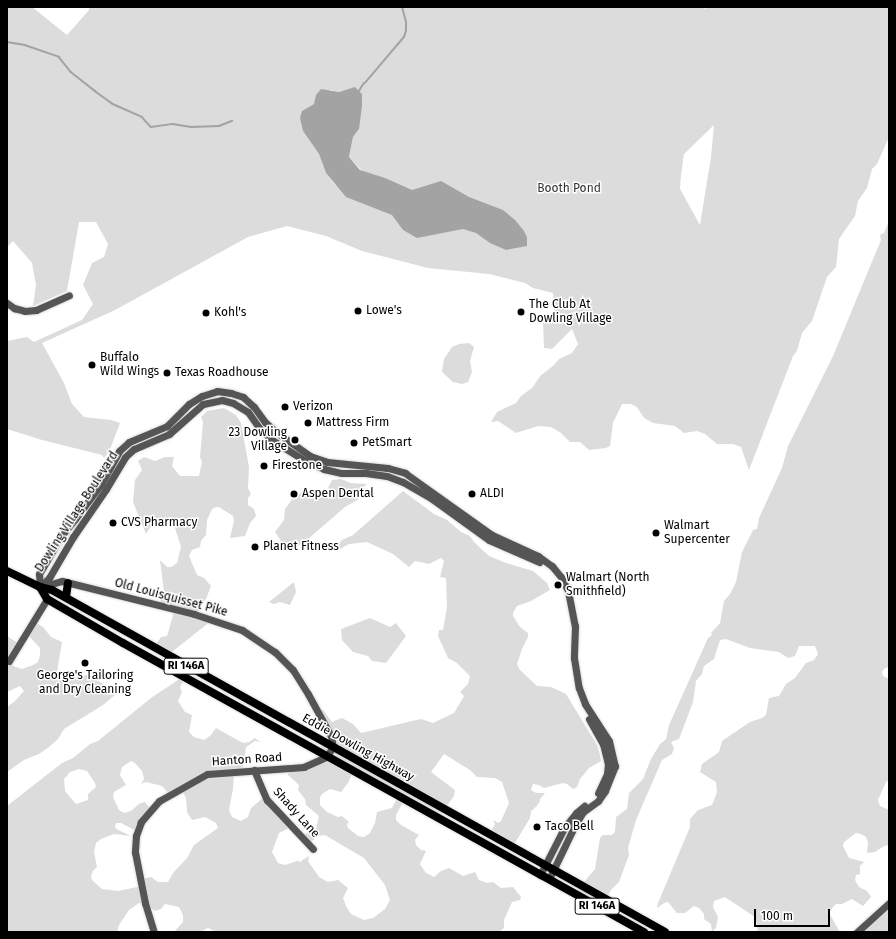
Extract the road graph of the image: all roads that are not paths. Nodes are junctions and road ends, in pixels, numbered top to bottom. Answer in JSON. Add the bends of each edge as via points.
{"nodes":[{"id":1,"x":69,"y":295,"type":"dead end"},
{"id":2,"x":7,"y":303,"type":"edge"},
{"id":3,"x":7,"y":571,"type":"edge"},
{"id":4,"x":68,"y":583,"type":"junction"},
{"id":5,"x":40,"y":588,"type":"junction"},
{"id":6,"x":66,"y":597,"type":"junction"},
{"id":7,"x":47,"y":598,"type":"junction"},
{"id":8,"x":9,"y":661,"type":"dead end"},
{"id":9,"x":333,"y":747,"type":"junction"},
{"id":10,"x":326,"y":757,"type":"junction"},
{"id":11,"x":254,"y":770,"type":"junction"},
{"id":12,"x":572,"y":824,"type":"junction"},
{"id":13,"x":313,"y":849,"type":"dead end"},
{"id":14,"x":544,"y":864,"type":"junction"},
{"id":15,"x":553,"y":870,"type":"junction"},
{"id":16,"x":540,"y":875,"type":"junction"},
{"id":17,"x":549,"y":879,"type":"junction"},
{"id":18,"x":889,"y":903,"type":"edge"},
{"id":19,"x":154,"y":932,"type":"edge"},
{"id":20,"x":644,"y":932,"type":"edge"},
{"id":21,"x":665,"y":932,"type":"edge"},
{"id":22,"x":857,"y":932,"type":"edge"}],
"edges":[{"from":1,"to":2,"type":"street","via":[[36,310],[25,311]]},
{"from":3,"to":5,"type":"main road","name":"Eddie Dowling Highway","number":"RI 146A"},
{"from":4,"to":5,"type":"street","name":"Old Louisquisset Pike","via":[[62,581]]},
{"from":4,"to":6,"type":"main road"},
{"from":4,"to":9,"type":"street","name":"Old Louisquisset Pike","via":[[214,620],[242,630],[257,639],[293,670],[331,736]]},
{"from":5,"to":6,"type":"main road","name":"Eddie Dowling Highway","number":"RI 146A","via":[[52,590]]},
{"from":5,"to":7,"type":"main road","name":"Eddie Dowling Highway","number":"RI 146A"},
{"from":5,"to":12,"type":"street","name":"Dowling Village Boulevard","via":[[50,578],[72,538],[125,457],[134,449],[169,434],[203,404],[222,400],[233,402],[248,412],[258,428],[272,440],[306,461],[342,473],[387,476],[403,482],[432,499],[489,540],[536,560],[549,569],[562,586],[571,625],[573,681],[581,706],[604,744],[608,764],[601,789]]},
{"from":5,"to":12,"type":"street","name":"Dowling Village Boulevard","via":[[39,574],[62,535],[101,484],[119,451],[129,442],[167,426],[189,404],[202,396],[217,391],[231,392],[243,397],[276,432],[310,456],[327,462],[388,468],[405,473],[492,534],[538,556],[552,566],[561,577],[568,591],[575,626],[574,658],[579,688],[585,704],[609,741],[615,766],[606,791]]},
{"from":6,"to":9,"type":"main road","name":"Eddie Dowling Highway","number":"RI 146A"},
{"from":7,"to":8,"type":"street"},
{"from":7,"to":10,"type":"main road","name":"Eddie Dowling Highway","number":"RI 146A"},
{"from":9,"to":10,"type":"street"},
{"from":9,"to":14,"type":"main road","name":"Eddie Dowling Highway","number":"RI 146A"},
{"from":10,"to":11,"type":"street","name":"Hanton Road","via":[[304,767]]},
{"from":10,"to":16,"type":"main road","name":"Eddie Dowling Highway","number":"RI 146A"},
{"from":11,"to":13,"type":"street","name":"Shady Lane","via":[[267,800]]},
{"from":11,"to":19,"type":"street","name":"Hanton Road","via":[[207,774],[159,801],[141,822],[136,836],[136,852],[145,903]]},
{"from":12,"to":14,"type":"street","name":"Dowling Village Boulevard"},
{"from":12,"to":15,"type":"street","name":"Dowling Village Boulevard"},
{"from":14,"to":15,"type":"main road","name":"Eddie Dowling Highway","number":"RI 146A"},
{"from":14,"to":16,"type":"street","name":"Dowling Village Boulevard"},
{"from":15,"to":17,"type":"street","name":"Dowling Village Boulevard"},
{"from":15,"to":21,"type":"main road","name":"Eddie Dowling Highway","number":"RI 146A"},
{"from":16,"to":17,"type":"main road","name":"Eddie Dowling Highway","number":"RI 146A"},
{"from":17,"to":20,"type":"main road","name":"Eddie Dowling Highway","number":"RI 146A"},
{"from":18,"to":22,"type":"street"}]}
